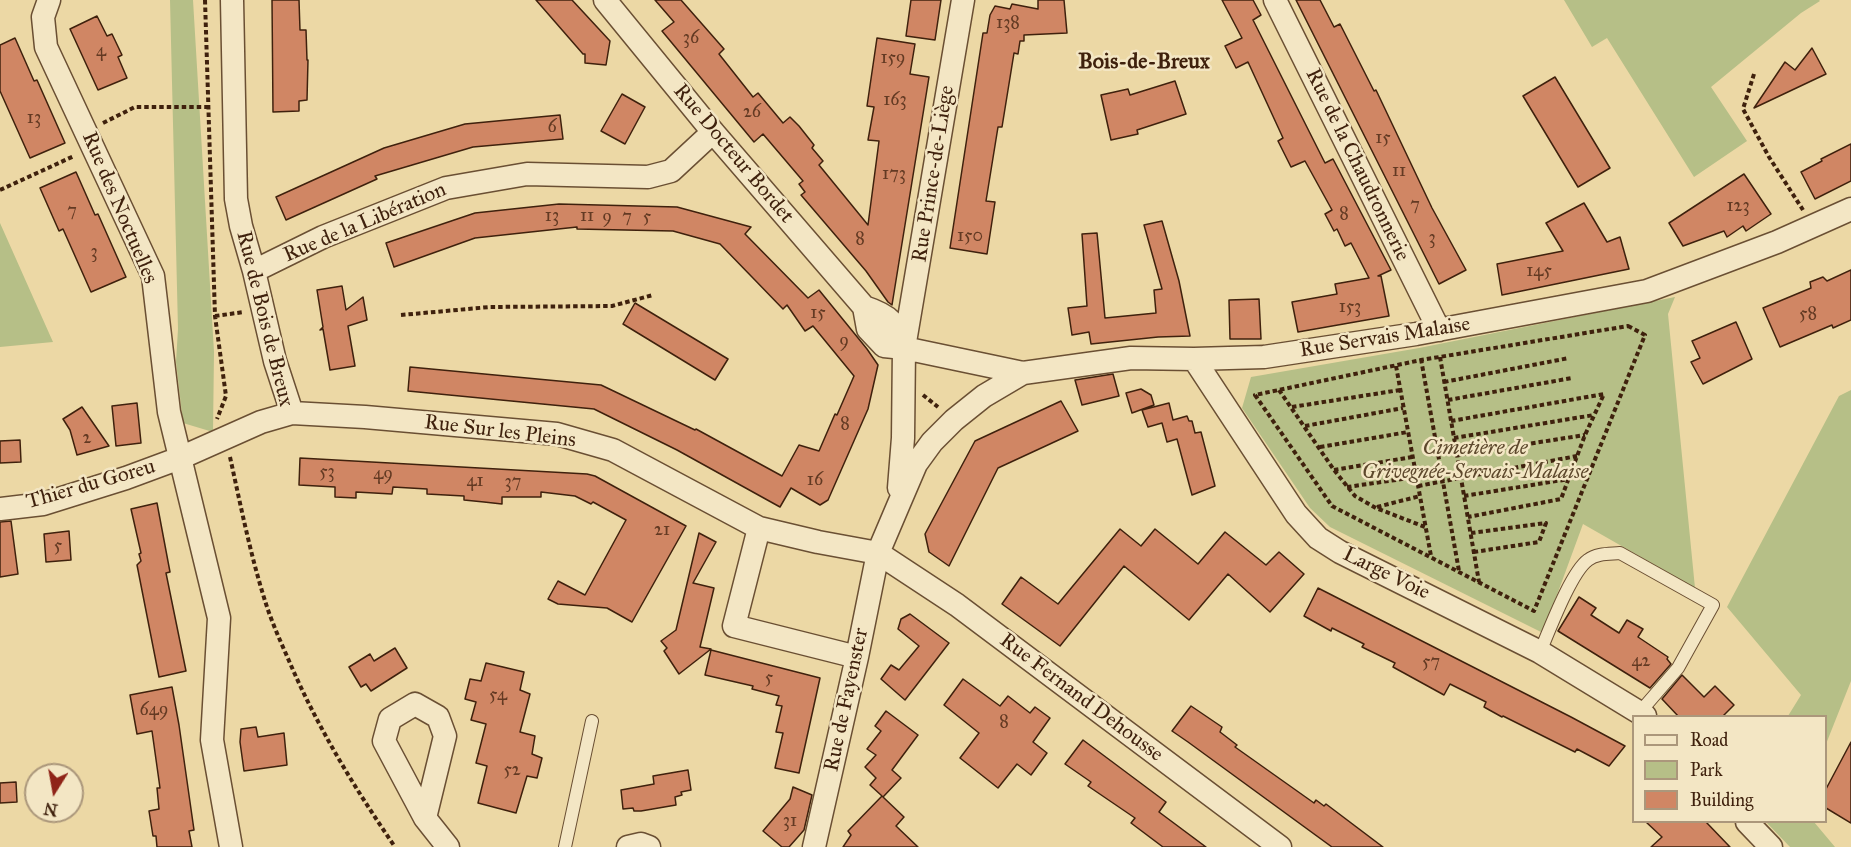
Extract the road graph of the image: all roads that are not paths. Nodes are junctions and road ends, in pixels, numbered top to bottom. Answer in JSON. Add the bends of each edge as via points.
{"nodes":[{"id":1,"x":49,"y":0,"type":"edge"},
{"id":2,"x":232,"y":0,"type":"edge"},
{"id":3,"x":605,"y":0,"type":"edge"},
{"id":4,"x":963,"y":0,"type":"edge"},
{"id":5,"x":1275,"y":0,"type":"edge"},
{"id":6,"x":713,"y":132,"type":"junction"},
{"id":7,"x":1851,"y":209,"type":"edge"},
{"id":8,"x":254,"y":271,"type":"junction"},
{"id":9,"x":1439,"y":330,"type":"junction"},
{"id":10,"x":904,"y":348,"type":"junction"},
{"id":11,"x":1194,"y":359,"type":"junction"},
{"id":12,"x":1023,"y":373,"type":"junction"},
{"id":13,"x":292,"y":413,"type":"junction"},
{"id":14,"x":180,"y":458,"type":"junction"},
{"id":15,"x":898,"y":506,"type":"junction"},
{"id":16,"x":0,"y":508,"type":"edge"},
{"id":17,"x":759,"y":528,"type":"junction"},
{"id":18,"x":878,"y":553,"type":"junction"},
{"id":19,"x":1539,"y":652,"type":"junction"},
{"id":20,"x":857,"y":657,"type":"junction"},
{"id":21,"x":1643,"y":714,"type":"edge"},
{"id":22,"x":591,"y":721,"type":"dead end"},
{"id":23,"x":425,"y":818,"type":"dead end"},
{"id":24,"x":1748,"y":823,"type":"edge"},
{"id":25,"x":231,"y":847,"type":"edge"},
{"id":26,"x":448,"y":847,"type":"edge"},
{"id":27,"x":565,"y":847,"type":"edge"},
{"id":28,"x":628,"y":847,"type":"edge"},
{"id":29,"x":649,"y":847,"type":"edge"},
{"id":30,"x":814,"y":847,"type":"edge"},
{"id":31,"x":1280,"y":847,"type":"edge"},
{"id":32,"x":1770,"y":847,"type":"edge"}],
"edges":[{"from":1,"to":14,"type":"street","name":"Rue des Noctuelles","via":[[43,17],[46,47],[153,276],[169,412]]},
{"from":2,"to":8,"type":"street","name":"Rue de Bois de Breux","via":[[236,198]]},
{"from":3,"to":6,"type":"street","name":"Rue Docteur Bordet"},
{"from":4,"to":10,"type":"street","name":"Rue Prince-de-Liège"},
{"from":5,"to":9,"type":"street","name":"Rue de la Chaudronnerie"},
{"from":6,"to":8,"type":"street","name":"Rue de la Libération","via":[[671,171],[648,177],[527,174],[446,188],[323,237]]},
{"from":6,"to":10,"type":"street","name":"Rue Docteur Bordet","via":[[864,307],[868,329],[884,346]]},
{"from":7,"to":9,"type":"street","name":"Rue Servais Malaise","via":[[1777,242],[1647,291]]},
{"from":8,"to":13,"type":"street","name":"Rue de Bois de Breux"},
{"from":9,"to":11,"type":"street","name":"Rue Servais Malaise","via":[[1264,357]]},
{"from":10,"to":12,"type":"street","name":"Rue Servais Malaise"},
{"from":10,"to":15,"type":"street"},
{"from":11,"to":12,"type":"street","name":"Rue Servais Malaise","via":[[1131,358]]},
{"from":11,"to":19,"type":"street","name":"Large Voie","via":[[1296,514],[1318,538]]},
{"from":12,"to":15,"type":"street","via":[[984,396],[932,442],[916,464]]},
{"from":13,"to":14,"type":"street","name":"Rue de Bois de Breux","via":[[251,426]]},
{"from":13,"to":17,"type":"street","name":"Rue Sur les Pleins","via":[[557,434],[613,450]]},
{"from":14,"to":16,"type":"street","name":"Thier du Goreu","via":[[43,504]]},
{"from":14,"to":25,"type":"street","via":[[219,618],[212,740]]},
{"from":15,"to":18,"type":"street"},
{"from":17,"to":18,"type":"street","name":"Rue Sur les Pleins"},
{"from":17,"to":20,"type":"street","via":[[734,626]]},
{"from":18,"to":20,"type":"street","name":"Rue de Fayenster"},
{"from":18,"to":31,"type":"street","name":"Rue Fernand Dehousse","via":[[957,605]]},
{"from":19,"to":21,"type":"street","name":"Large Voie"},
{"from":19,"to":21,"type":"lane","via":[[1576,572],[1588,560],[1602,554],[1620,553],[1713,604],[1678,668]]},
{"from":20,"to":30,"type":"street","name":"Rue de Fayenster"},
{"from":22,"to":27,"type":"lane"},
{"from":23,"to":26,"type":"street"},
{"from":24,"to":32,"type":"street"},
{"from":28,"to":29,"type":"street"}]}
